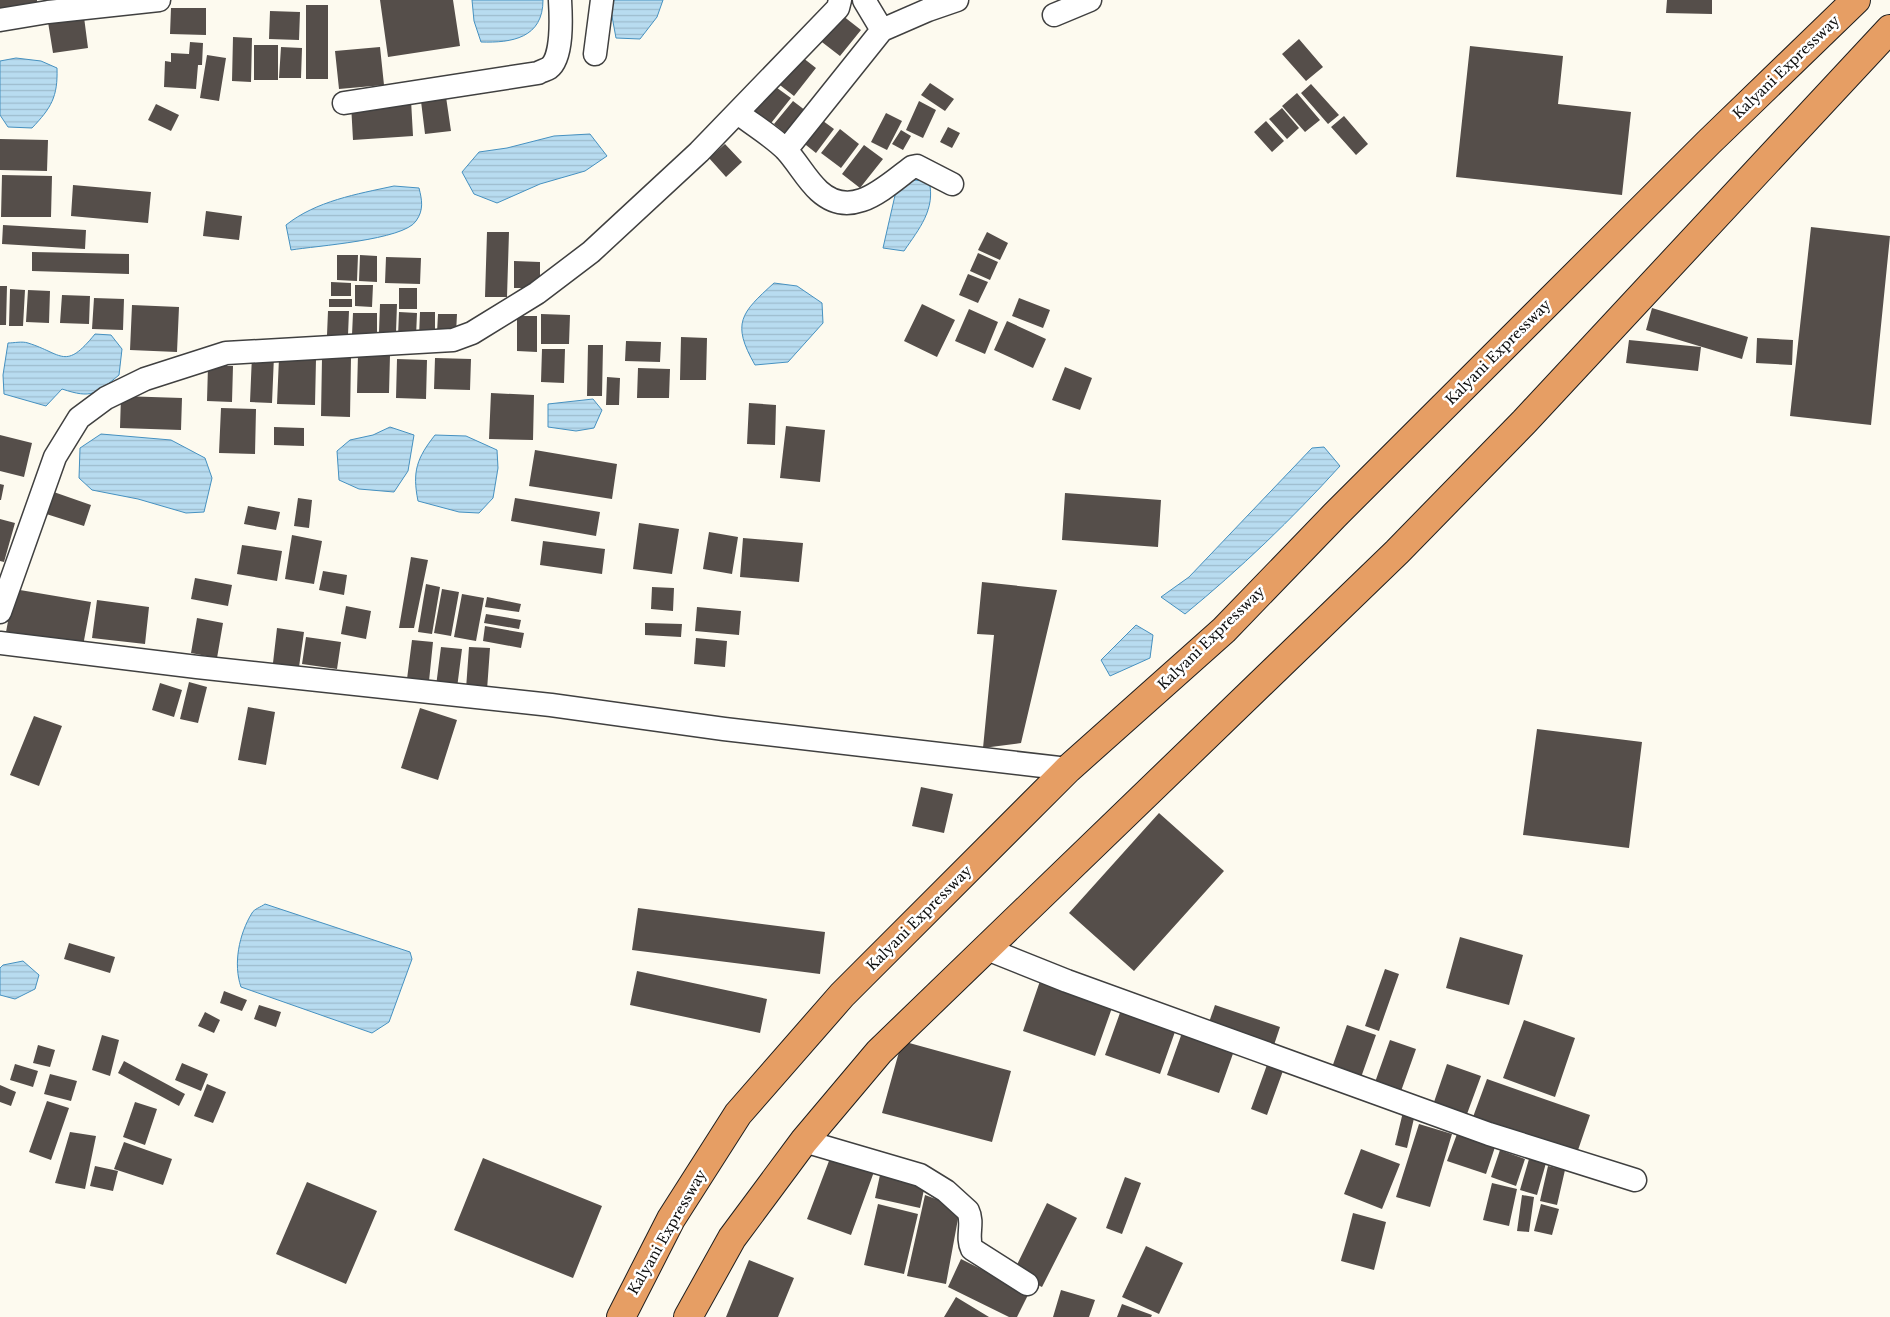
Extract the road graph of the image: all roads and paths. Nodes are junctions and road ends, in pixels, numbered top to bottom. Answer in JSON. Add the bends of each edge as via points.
{"nodes":[{"id":1,"x":159,"y":0,"type":"edge"},
{"id":2,"x":560,"y":0,"type":"edge"},
{"id":3,"x":602,"y":0,"type":"edge"},
{"id":4,"x":840,"y":0,"type":"edge"},
{"id":5,"x":864,"y":0,"type":"edge"},
{"id":6,"x":957,"y":0,"type":"edge"},
{"id":7,"x":1090,"y":0,"type":"edge"},
{"id":8,"x":1856,"y":0,"type":"edge"},
{"id":9,"x":47,"y":6,"type":"edge"},
{"id":10,"x":1054,"y":15,"type":"dead end"},
{"id":11,"x":0,"y":20,"type":"edge"},
{"id":12,"x":1890,"y":29,"type":"edge"},
{"id":13,"x":882,"y":30,"type":"junction"},
{"id":14,"x":594,"y":54,"type":"dead end"},
{"id":15,"x":344,"y":103,"type":"dead end"},
{"id":16,"x":738,"y":113,"type":"junction"},
{"id":17,"x":786,"y":150,"type":"junction"},
{"id":18,"x":952,"y":184,"type":"dead end"},
{"id":19,"x":0,"y":612,"type":"edge"},
{"id":20,"x":0,"y":643,"type":"edge"},
{"id":21,"x":1068,"y":770,"type":"junction"},
{"id":22,"x":987,"y":948,"type":"junction"},
{"id":23,"x":804,"y":1140,"type":"junction"},
{"id":24,"x":1635,"y":1180,"type":"dead end"},
{"id":25,"x":1027,"y":1284,"type":"dead end"},
{"id":26,"x":621,"y":1317,"type":"edge"},
{"id":27,"x":688,"y":1317,"type":"edge"}],
"edges":[{"from":1,"to":9,"type":"street"},
{"from":2,"to":15,"type":"street","via":[[557,57],[549,68],[538,73]]},
{"from":3,"to":14,"type":"street"},
{"from":4,"to":16,"type":"street","via":[[838,8]]},
{"from":5,"to":13,"type":"street"},
{"from":6,"to":13,"type":"street"},
{"from":7,"to":10,"type":"street"},
{"from":8,"to":21,"type":"highway","name":"Kalyani Expressway","via":[[1363,486],[1224,630]]},
{"from":9,"to":11,"type":"street"},
{"from":12,"to":22,"type":"highway","via":[[1524,422],[1397,552]]},
{"from":13,"to":17,"type":"street"},
{"from":16,"to":17,"type":"street"},
{"from":16,"to":19,"type":"street","via":[[591,252],[538,294],[463,337],[226,353],[145,378],[106,398],[79,418],[54,457]]},
{"from":17,"to":18,"type":"street","via":[[819,191],[838,202],[852,204],[869,199],[912,167],[924,168]]},
{"from":20,"to":21,"type":"street","via":[[551,704],[734,731]]},
{"from":21,"to":26,"type":"highway","name":"Kalyani Expressway","via":[[842,995],[738,1114],[671,1219]]},
{"from":22,"to":23,"type":"highway","via":[[880,1052]]},
{"from":22,"to":24,"type":"street","via":[[1067,981],[1489,1134]]},
{"from":23,"to":25,"type":"street","via":[[932,1181],[968,1211],[972,1249]]},
{"from":23,"to":27,"type":"highway","via":[[732,1238]]}]}
